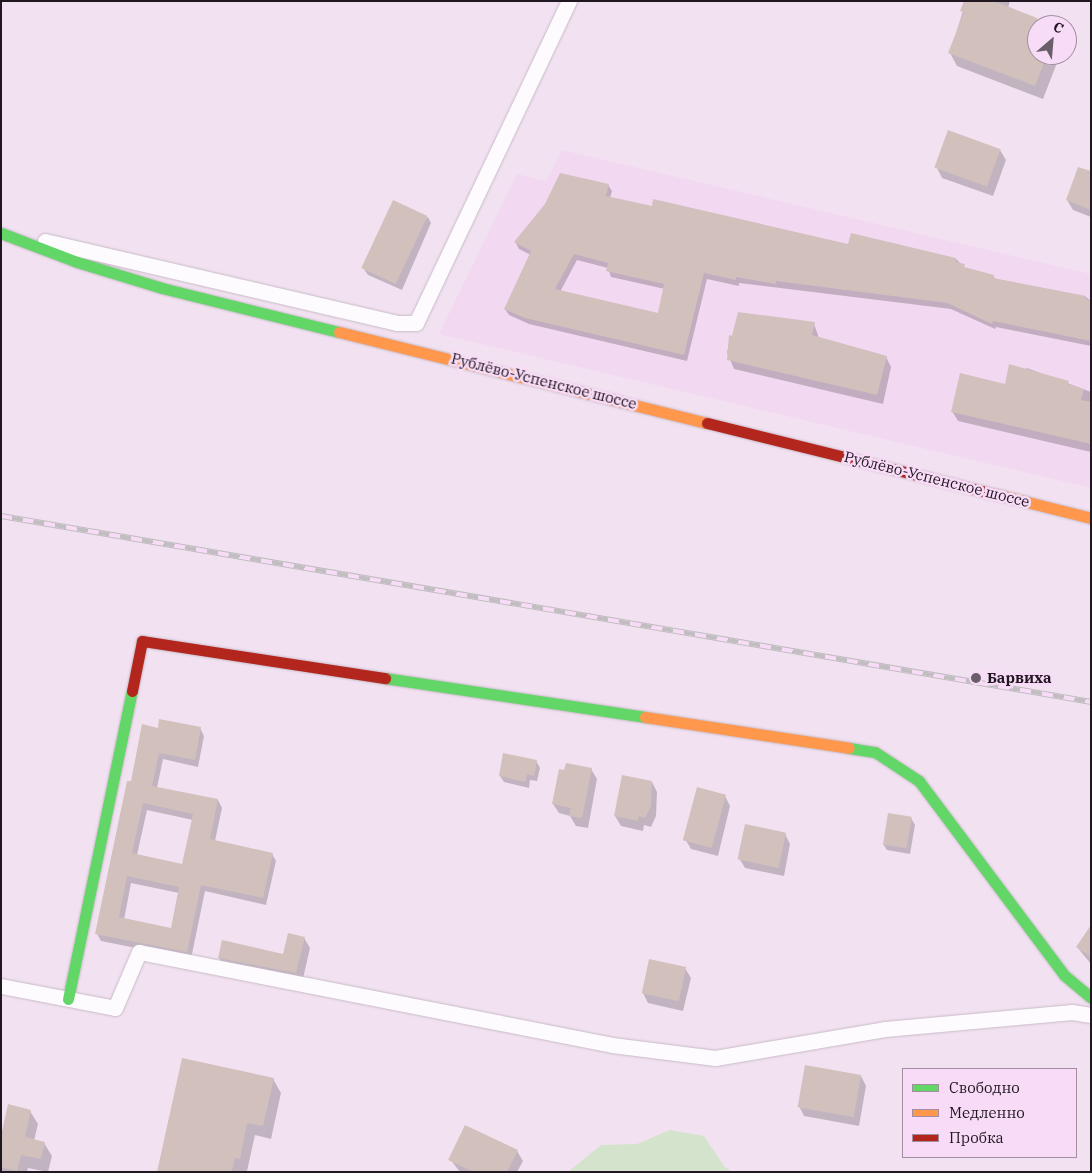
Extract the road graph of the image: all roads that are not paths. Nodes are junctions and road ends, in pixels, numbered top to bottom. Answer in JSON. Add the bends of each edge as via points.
{"nodes":[{"id":1,"x":569,"y":1,"type":"edge"},
{"id":2,"x":1,"y":232,"type":"edge"},
{"id":3,"x":1091,"y":518,"type":"edge"},
{"id":4,"x":1,"y":986,"type":"edge"},
{"id":5,"x":1091,"y":998,"type":"edge"},
{"id":6,"x":68,"y":999,"type":"junction"},
{"id":7,"x":1091,"y":1015,"type":"edge"}],
"edges":[{"from":1,"to":2,"type":"street","via":[[416,323],[396,322]]},
{"from":2,"to":3,"type":"street","name":"Рублёво-Успенское шоссе","via":[[67,259],[162,288]]},
{"from":4,"to":6,"type":"street"},
{"from":5,"to":6,"type":"street","via":[[1064,975],[919,781],[875,752],[142,641]]},
{"from":6,"to":7,"type":"street","via":[[115,1008],[139,952],[612,1046],[715,1058],[886,1029],[1072,1012]]}]}
